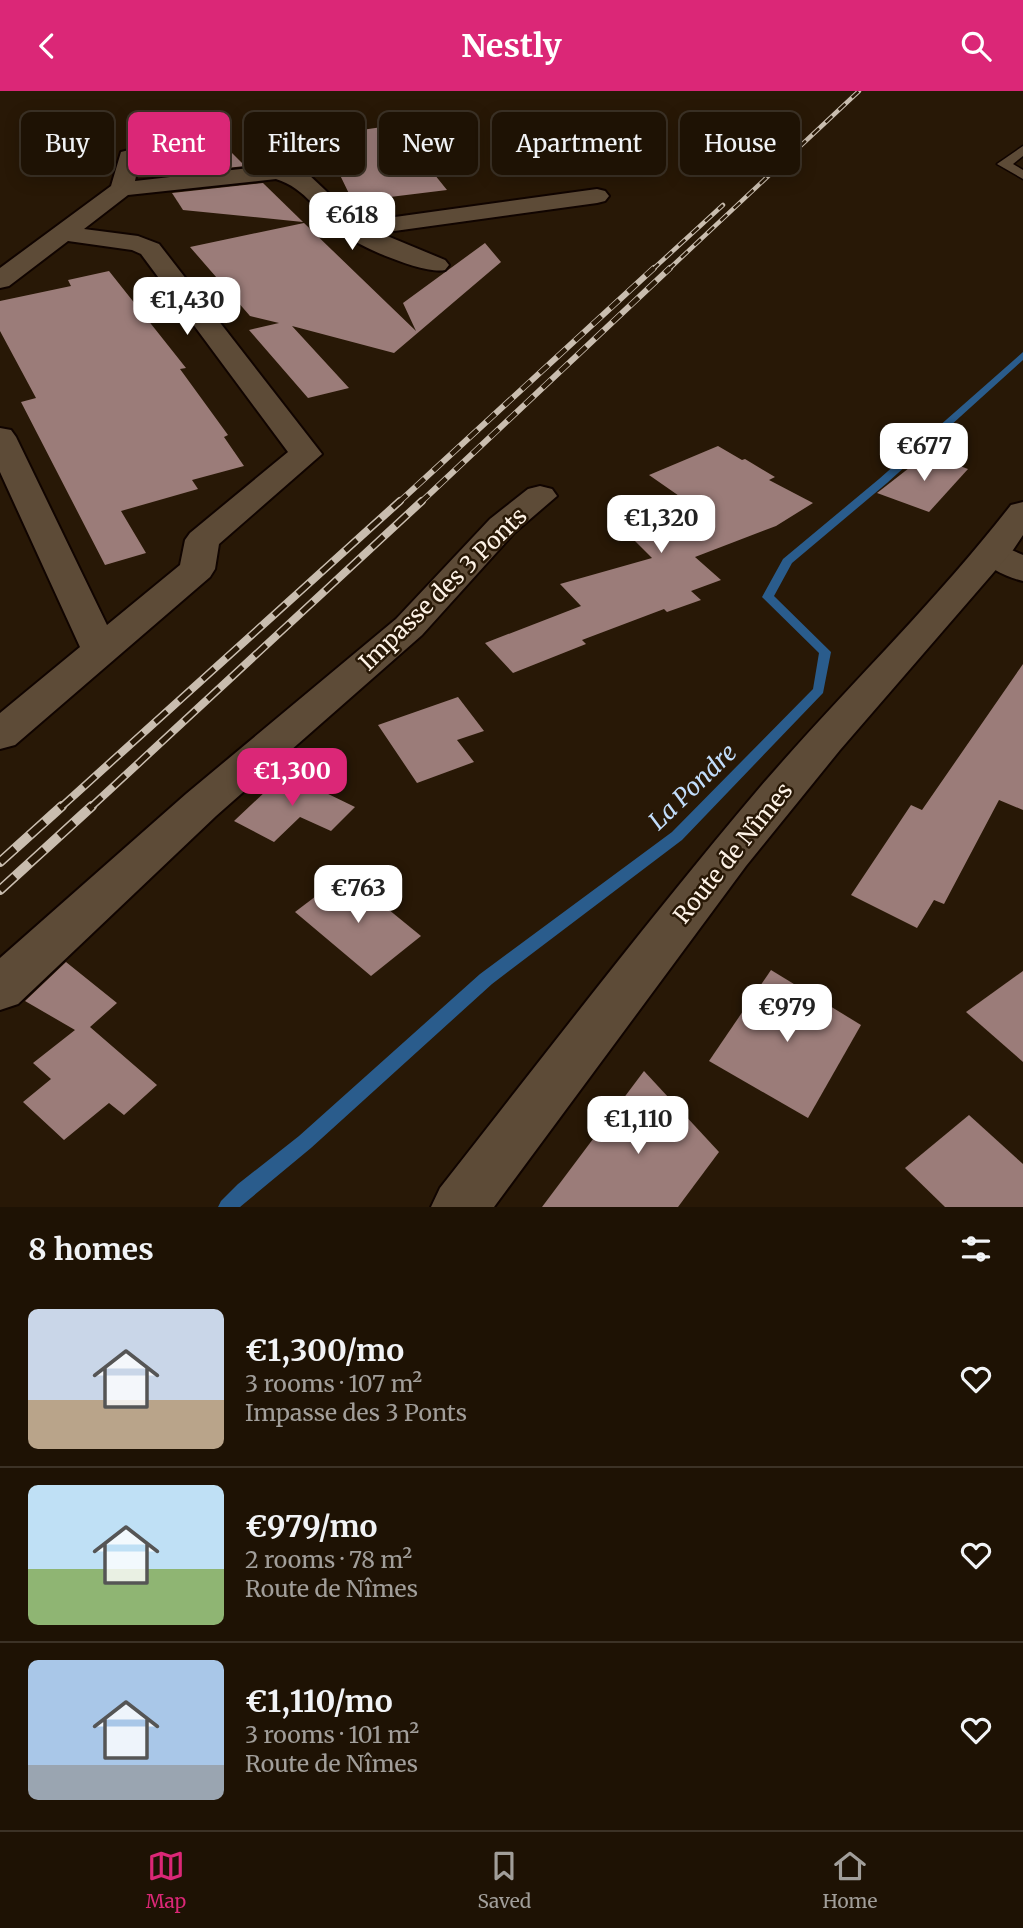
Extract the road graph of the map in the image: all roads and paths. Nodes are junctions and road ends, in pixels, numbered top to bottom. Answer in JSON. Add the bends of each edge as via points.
{"nodes":[{"id":1,"x":1023,"y":150,"type":"edge"},
{"id":2,"x":128,"y":162,"type":"edge"},
{"id":3,"x":1023,"y":175,"type":"edge"},
{"id":4,"x":122,"y":190,"type":"junction"},
{"id":5,"x":597,"y":196,"type":"dead end"},
{"id":6,"x":473,"y":213,"type":"junction"},
{"id":7,"x":353,"y":230,"type":"junction"},
{"id":8,"x":60,"y":233,"type":"junction"},
{"id":9,"x":6,"y":271,"type":"edge"},
{"id":10,"x":0,"y":437,"type":"edge"},
{"id":11,"x":540,"y":496,"type":"dead end"},
{"id":12,"x":1023,"y":512,"type":"edge"},
{"id":13,"x":1008,"y":562,"type":"edge"},
{"id":14,"x":102,"y":652,"type":"junction"},
{"id":15,"x":0,"y":735,"type":"edge"},
{"id":16,"x":0,"y":989,"type":"edge"},
{"id":17,"x":460,"y":1207,"type":"edge"}],
"edges":[{"from":1,"to":3,"type":"lane","via":[[1004,164]]},
{"from":2,"to":4,"type":"street"},
{"from":4,"to":7,"type":"street","via":[[286,173],[300,179]]},
{"from":4,"to":8,"type":"street"},
{"from":5,"to":6,"type":"street"},
{"from":6,"to":7,"type":"street"},
{"from":6,"to":7,"type":"street","via":[[471,225],[437,252]]},
{"from":8,"to":9,"type":"street"},
{"from":8,"to":14,"type":"street","via":[[150,249],[306,454],[202,540],[197,569]]},
{"from":10,"to":14,"type":"street"},
{"from":11,"to":16,"type":"street","name":"Impasse des 3 Ponts","via":[[502,526],[409,627],[201,805]]},
{"from":12,"to":13,"type":"street","name":"Route de Nîmes"},
{"from":13,"to":17,"type":"street","name":"Route de Nîmes","via":[[825,741],[667,935]]},
{"from":14,"to":15,"type":"street"}]}
